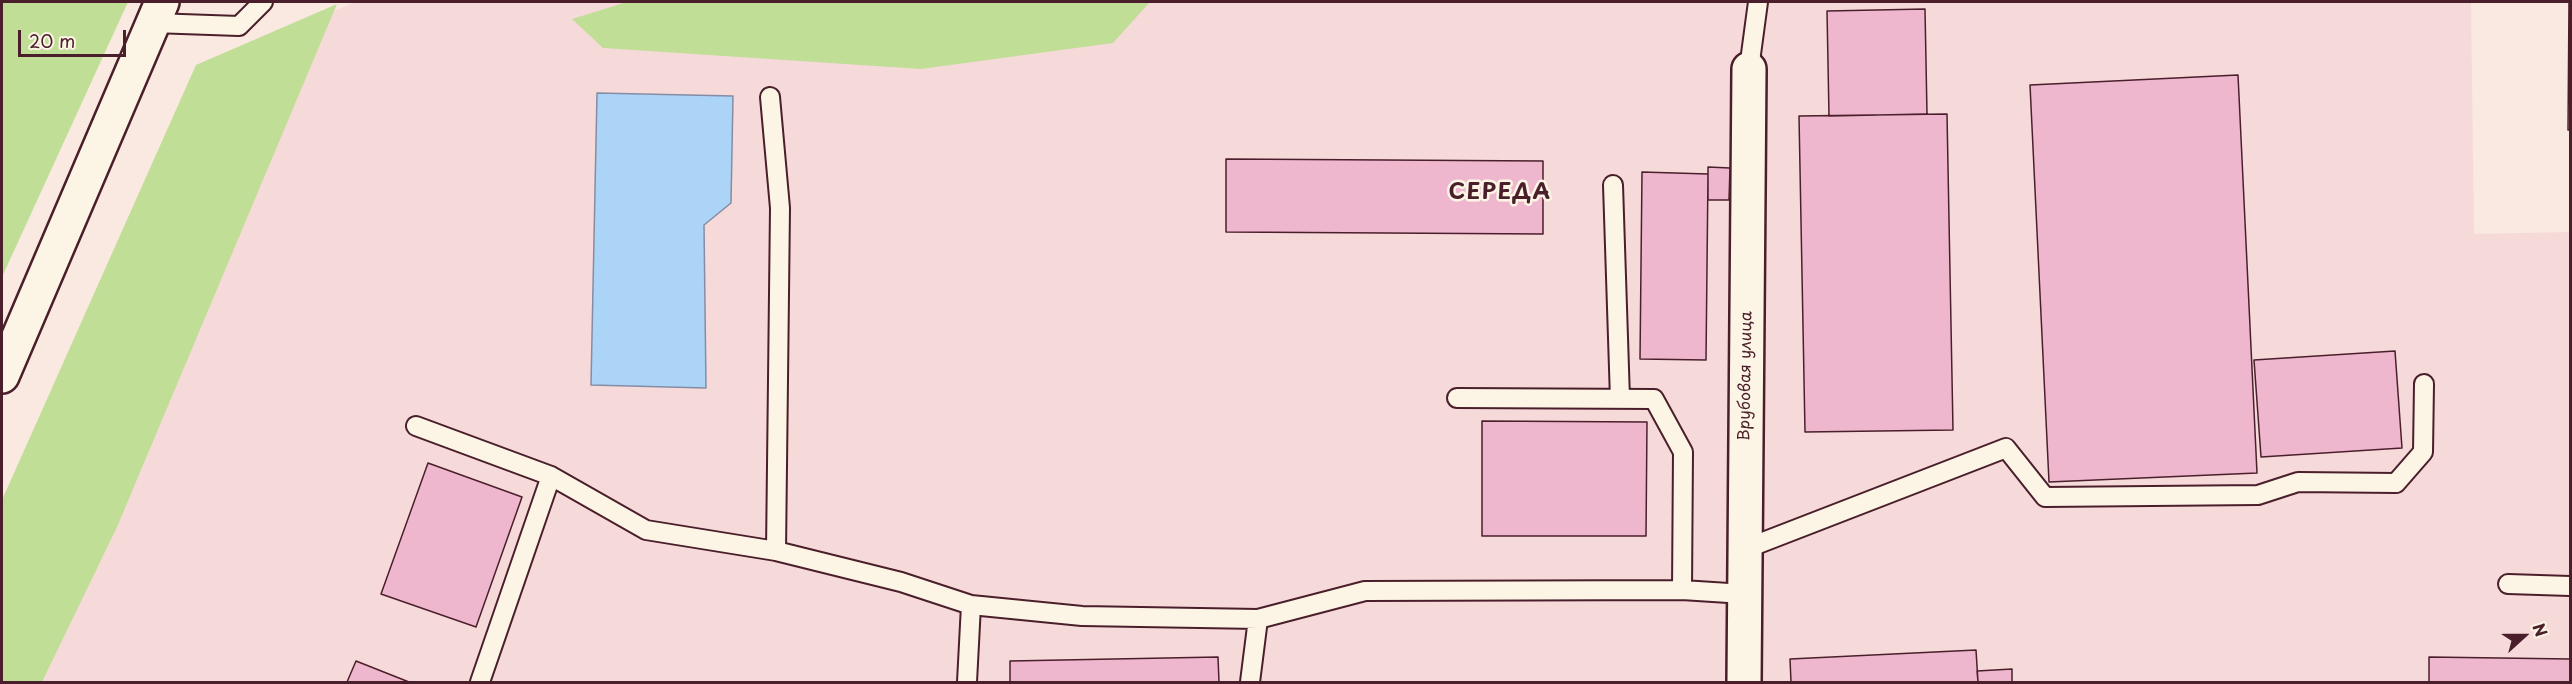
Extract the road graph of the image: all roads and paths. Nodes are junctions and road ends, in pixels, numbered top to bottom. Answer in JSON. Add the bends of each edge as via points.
{"nodes":[{"id":1,"x":262,"y":2,"type":"edge"},
{"id":2,"x":1758,"y":2,"type":"edge"},
{"id":3,"x":157,"y":12,"type":"edge"},
{"id":4,"x":1749,"y":69,"type":"joint"},
{"id":5,"x":770,"y":98,"type":"dead end"},
{"id":6,"x":1614,"y":185,"type":"dead end"},
{"id":7,"x":2,"y":376,"type":"edge"},
{"id":8,"x":2424,"y":384,"type":"dead end"},
{"id":9,"x":1457,"y":398,"type":"dead end"},
{"id":10,"x":1620,"y":399,"type":"junction"},
{"id":11,"x":416,"y":426,"type":"dead end"},
{"id":12,"x":551,"y":476,"type":"junction"},
{"id":13,"x":1745,"y":549,"type":"junction"},
{"id":14,"x":777,"y":551,"type":"junction"},
{"id":15,"x":2508,"y":584,"type":"dead end"},
{"id":16,"x":2571,"y":586,"type":"edge"},
{"id":17,"x":1682,"y":590,"type":"junction"},
{"id":18,"x":1744,"y":594,"type":"junction"},
{"id":19,"x":971,"y":605,"type":"junction"},
{"id":20,"x":1258,"y":619,"type":"junction"},
{"id":21,"x":480,"y":682,"type":"edge"},
{"id":22,"x":967,"y":682,"type":"edge"},
{"id":23,"x":1250,"y":682,"type":"edge"},
{"id":24,"x":1744,"y":682,"type":"edge"}],
"edges":[{"from":1,"to":3,"type":"lane","via":[[239,26]]},
{"from":2,"to":4,"type":"lane"},
{"from":3,"to":7,"type":"street"},
{"from":4,"to":13,"type":"street","name":"Врубовая улица"},
{"from":5,"to":14,"type":"lane","via":[[780,208]]},
{"from":6,"to":10,"type":"lane"},
{"from":8,"to":13,"type":"lane","via":[[2423,452],[2396,483],[2298,482],[2258,495],[2045,497],[2006,448]]},
{"from":9,"to":10,"type":"lane"},
{"from":10,"to":17,"type":"lane","via":[[1653,399],[1683,452]]},
{"from":11,"to":12,"type":"lane"},
{"from":12,"to":14,"type":"lane","via":[[646,530]]},
{"from":12,"to":21,"type":"lane"},
{"from":13,"to":18,"type":"street","name":"Врубовая улица"},
{"from":14,"to":19,"type":"lane","via":[[901,582]]},
{"from":15,"to":16,"type":"lane"},
{"from":17,"to":18,"type":"lane"},
{"from":17,"to":20,"type":"lane","via":[[1365,591]]},
{"from":18,"to":24,"type":"street","name":"Врубовая улица"},
{"from":19,"to":20,"type":"lane","via":[[1082,616]]},
{"from":19,"to":22,"type":"lane"},
{"from":20,"to":23,"type":"lane"}]}
